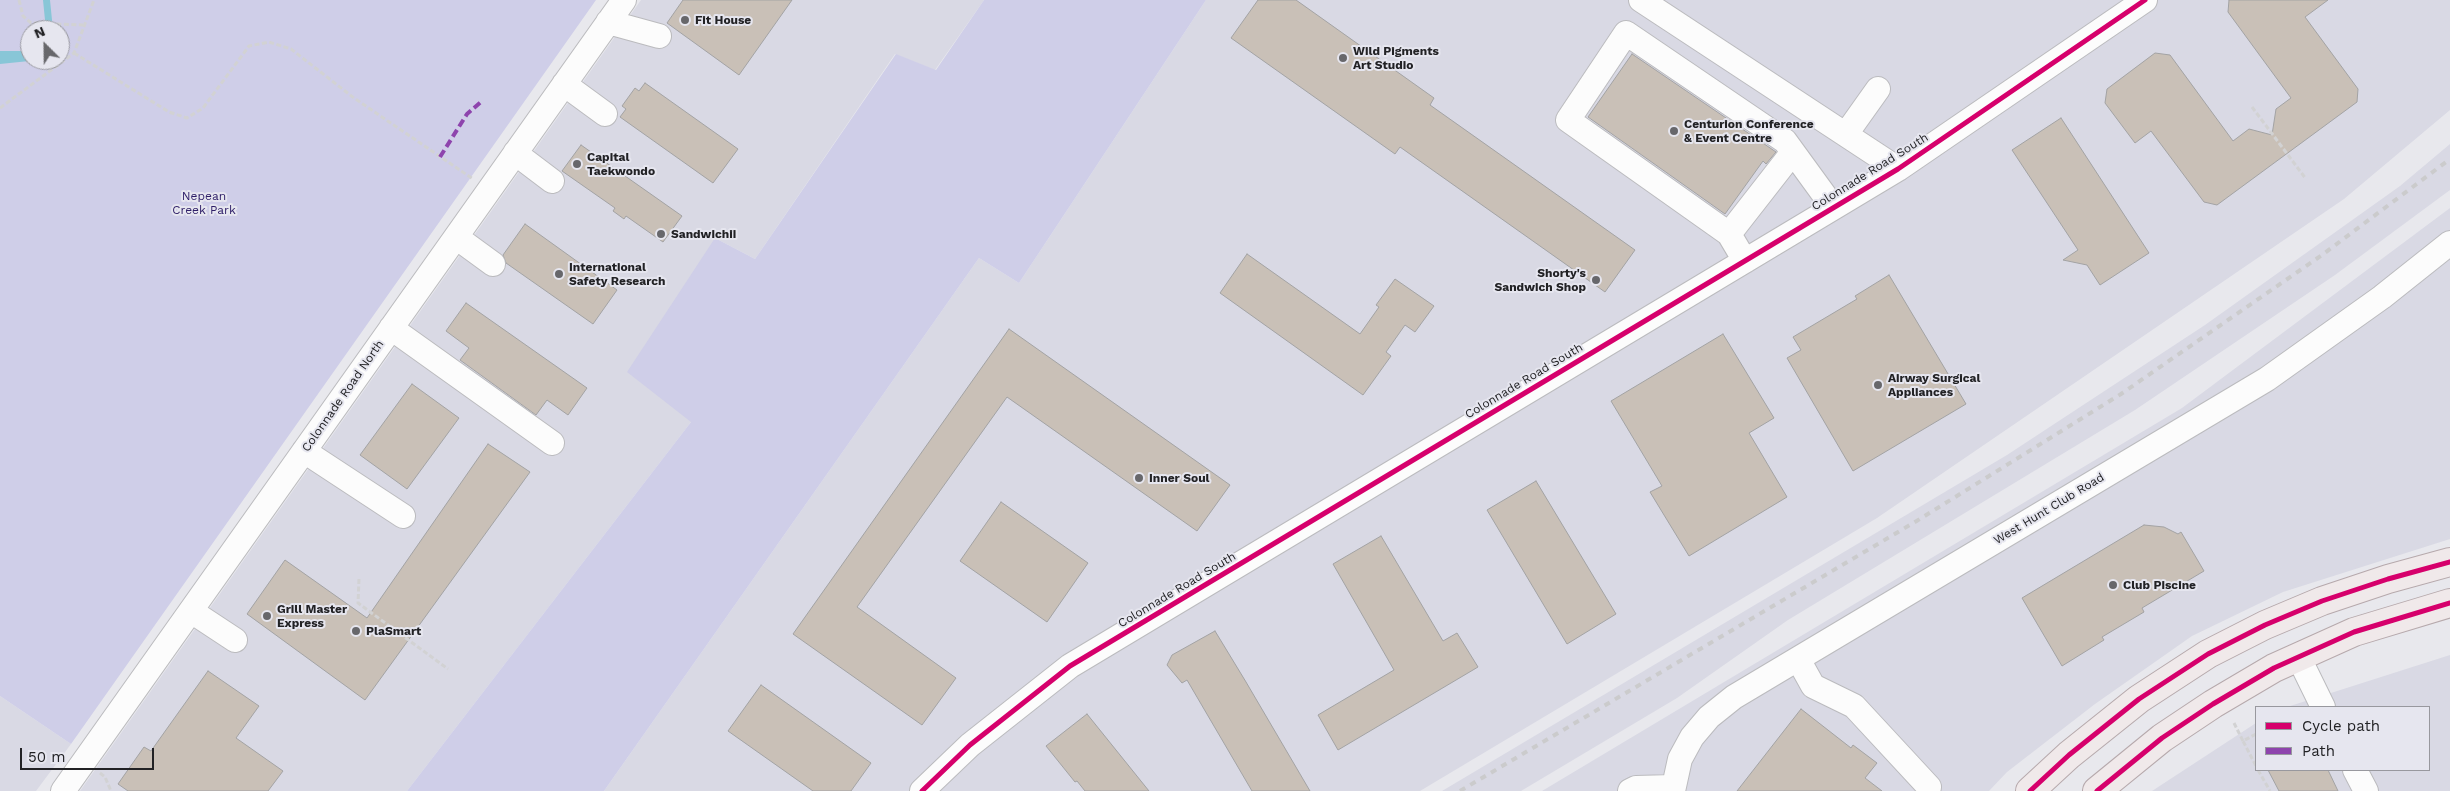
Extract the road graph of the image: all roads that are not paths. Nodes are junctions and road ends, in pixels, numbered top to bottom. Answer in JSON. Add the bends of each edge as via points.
{"nodes":[{"id":1,"x":624,"y":0,"type":"edge"},
{"id":2,"x":1641,"y":0,"type":"edge"},
{"id":3,"x":2146,"y":0,"type":"edge"},
{"id":4,"x":608,"y":22,"type":"junction"},
{"id":5,"x":659,"y":36,"type":"dead end"},
{"id":6,"x":564,"y":84,"type":"junction"},
{"id":7,"x":1878,"y":89,"type":"dead end"},
{"id":8,"x":605,"y":114,"type":"dead end"},
{"id":9,"x":1846,"y":134,"type":"junction"},
{"id":10,"x":1793,"y":152,"type":"junction"},
{"id":11,"x":515,"y":154,"type":"junction"},
{"id":12,"x":1898,"y":169,"type":"junction"},
{"id":13,"x":552,"y":181,"type":"dead end"},
{"id":14,"x":1833,"y":207,"type":"junction"},
{"id":15,"x":1729,"y":234,"type":"junction"},
{"id":16,"x":456,"y":237,"type":"junction"},
{"id":17,"x":2450,"y":243,"type":"edge"},
{"id":18,"x":1745,"y":261,"type":"junction"},
{"id":19,"x":493,"y":264,"type":"dead end"},
{"id":20,"x":392,"y":328,"type":"junction"},
{"id":21,"x":552,"y":442,"type":"dead end"},
{"id":22,"x":304,"y":451,"type":"junction"},
{"id":23,"x":403,"y":516,"type":"dead end"},
{"id":24,"x":2450,"y":562,"type":"edge"},
{"id":25,"x":2450,"y":603,"type":"edge"},
{"id":26,"x":191,"y":611,"type":"junction"},
{"id":27,"x":235,"y":640,"type":"dead end"},
{"id":28,"x":2298,"y":656,"type":"junction"},
{"id":29,"x":1798,"y":659,"type":"junction"},
{"id":30,"x":2323,"y":706,"type":"edge"},
{"id":31,"x":2356,"y":771,"type":"edge"},
{"id":32,"x":1929,"y":787,"type":"dead end"},
{"id":33,"x":1673,"y":789,"type":"edge"},
{"id":34,"x":63,"y":791,"type":"edge"},
{"id":35,"x":922,"y":791,"type":"edge"},
{"id":36,"x":1630,"y":791,"type":"edge"},
{"id":37,"x":2030,"y":791,"type":"edge"},
{"id":38,"x":2097,"y":791,"type":"edge"},
{"id":39,"x":2366,"y":791,"type":"edge"}],
"edges":[{"from":1,"to":4,"type":"street","name":"Colonnade Road North"},
{"from":2,"to":9,"type":"street"},
{"from":3,"to":12,"type":"street","name":"Colonnade Road South"},
{"from":4,"to":5,"type":"street"},
{"from":4,"to":6,"type":"street","name":"Colonnade Road North"},
{"from":6,"to":8,"type":"street"},
{"from":6,"to":11,"type":"street","name":"Colonnade Road North"},
{"from":7,"to":9,"type":"street"},
{"from":9,"to":12,"type":"street"},
{"from":10,"to":14,"type":"street"},
{"from":10,"to":15,"type":"street"},
{"from":10,"to":15,"type":"street","via":[[1785,141],[1626,33],[1568,120]]},
{"from":11,"to":13,"type":"street"},
{"from":11,"to":16,"type":"street","name":"Colonnade Road North"},
{"from":12,"to":14,"type":"street","name":"Colonnade Road South"},
{"from":14,"to":18,"type":"street","name":"Colonnade Road South"},
{"from":15,"to":18,"type":"street"},
{"from":16,"to":19,"type":"street"},
{"from":16,"to":20,"type":"street","name":"Colonnade Road North"},
{"from":17,"to":29,"type":"street","name":"West Hunt Club Road","via":[[2382,297],[2267,379]]},
{"from":18,"to":35,"type":"street","name":"Colonnade Road South","via":[[1070,666],[970,745]]},
{"from":20,"to":21,"type":"street"},
{"from":20,"to":22,"type":"street","name":"Colonnade Road North"},
{"from":22,"to":23,"type":"street"},
{"from":22,"to":26,"type":"street","name":"Colonnade Road North"},
{"from":24,"to":37,"type":"main road","via":[[2322,601],[2208,654],[2139,699]]},
{"from":25,"to":28,"type":"main road","via":[[2370,627]]},
{"from":26,"to":27,"type":"street"},
{"from":26,"to":34,"type":"street","name":"Colonnade Road North"},
{"from":28,"to":30,"type":"street"},
{"from":28,"to":38,"type":"main road","via":[[2213,704],[2162,738]]},
{"from":29,"to":32,"type":"street","via":[[1813,686],[1854,706]]},
{"from":29,"to":33,"type":"street","name":"West Hunt Club Road","via":[[1734,697],[1709,717],[1692,737],[1680,759]]},
{"from":31,"to":39,"type":"street"},
{"from":33,"to":36,"type":"street","via":[[1636,788]]}]}
